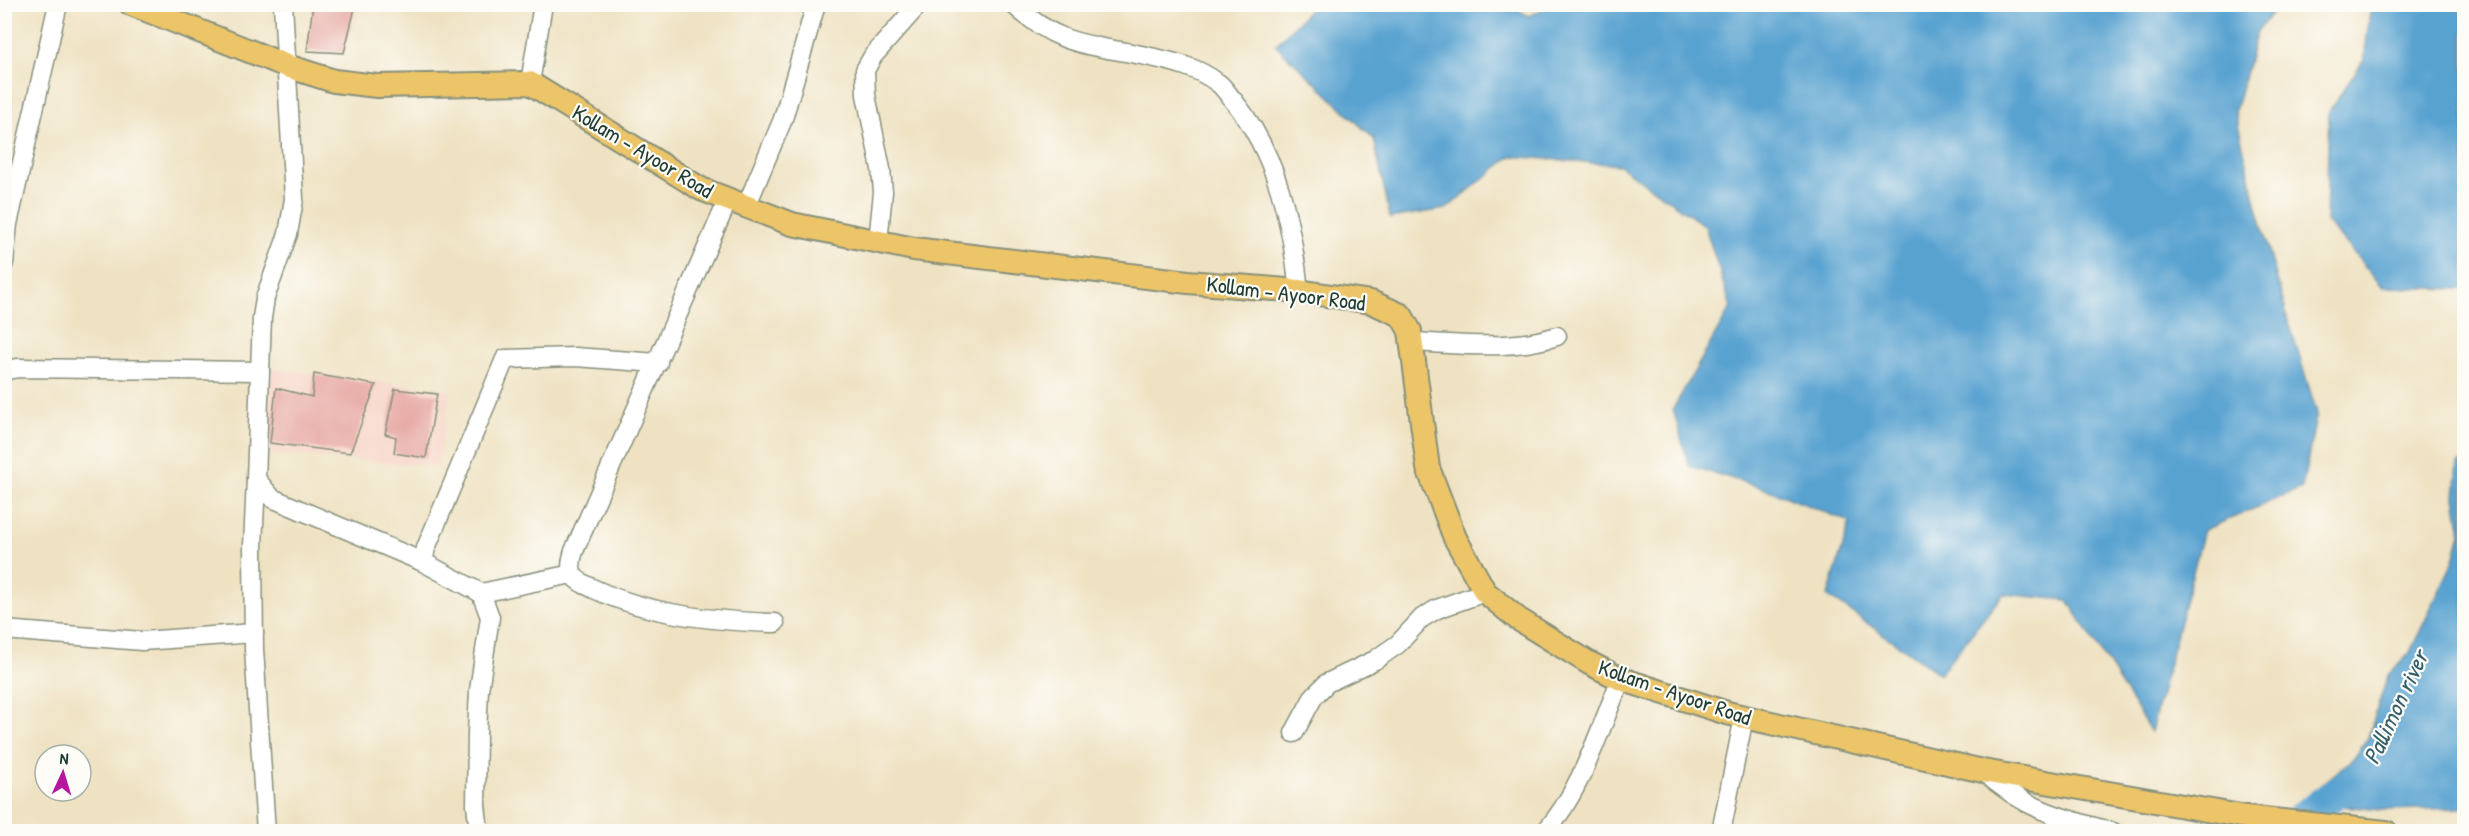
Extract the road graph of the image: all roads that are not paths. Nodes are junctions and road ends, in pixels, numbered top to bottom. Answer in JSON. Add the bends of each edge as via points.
{"nodes":[{"id":1,"x":58,"y":4,"type":"edge"},
{"id":2,"x":131,"y":4,"type":"edge"},
{"id":3,"x":283,"y":4,"type":"edge"},
{"id":4,"x":543,"y":4,"type":"edge"},
{"id":5,"x":816,"y":4,"type":"edge"},
{"id":6,"x":919,"y":4,"type":"edge"},
{"id":7,"x":1013,"y":4,"type":"edge"},
{"id":8,"x":287,"y":66,"type":"junction"},
{"id":9,"x":530,"y":83,"type":"junction"},
{"id":10,"x":737,"y":203,"type":"junction"},
{"id":11,"x":878,"y":242,"type":"junction"},
{"id":12,"x":4,"y":263,"type":"edge"},
{"id":13,"x":1299,"y":291,"type":"junction"},
{"id":14,"x":1557,"y":336,"type":"dead end"},
{"id":15,"x":1412,"y":342,"type":"junction"},
{"id":16,"x":658,"y":363,"type":"junction"},
{"id":17,"x":4,"y":370,"type":"edge"},
{"id":18,"x":259,"y":371,"type":"junction"},
{"id":19,"x":256,"y":479,"type":"junction"},
{"id":20,"x":423,"y":562,"type":"junction"},
{"id":21,"x":572,"y":574,"type":"junction"},
{"id":22,"x":1485,"y":592,"type":"junction"},
{"id":23,"x":481,"y":593,"type":"junction"},
{"id":24,"x":775,"y":623,"type":"dead end"},
{"id":25,"x":4,"y":630,"type":"edge"},
{"id":26,"x":254,"y":633,"type":"junction"},
{"id":27,"x":1622,"y":679,"type":"junction"},
{"id":28,"x":1744,"y":717,"type":"junction"},
{"id":29,"x":1294,"y":733,"type":"dead end"},
{"id":30,"x":1983,"y":771,"type":"junction"},
{"id":31,"x":266,"y":831,"type":"edge"},
{"id":32,"x":479,"y":831,"type":"edge"},
{"id":33,"x":1545,"y":831,"type":"edge"},
{"id":34,"x":1721,"y":831,"type":"edge"},
{"id":35,"x":2113,"y":831,"type":"edge"},
{"id":36,"x":2386,"y":831,"type":"edge"}],
"edges":[{"from":1,"to":12,"type":"street","via":[[8,224]]},
{"from":2,"to":8,"type":"main road"},
{"from":3,"to":8,"type":"street"},
{"from":4,"to":9,"type":"street"},
{"from":5,"to":10,"type":"street","via":[[783,119]]},
{"from":6,"to":11,"type":"street","via":[[865,70],[883,192]]},
{"from":7,"to":13,"type":"street","via":[[1053,35],[1188,66],[1219,83],[1250,121],[1276,177],[1294,242]]},
{"from":8,"to":9,"type":"main road","via":[[334,81],[377,86]]},
{"from":8,"to":18,"type":"street","via":[[293,216],[265,298]]},
{"from":9,"to":10,"type":"main road","name":"Kollam - Ayoor Road","via":[[675,174]]},
{"from":10,"to":11,"type":"main road","name":"Kollam - Ayoor Road","via":[[792,224]]},
{"from":10,"to":16,"type":"street"},
{"from":11,"to":13,"type":"main road","name":"Kollam - Ayoor Road","via":[[1176,280]]},
{"from":13,"to":15,"type":"main road","name":"Kollam - Ayoor Road","via":[[1387,308],[1401,315]]},
{"from":14,"to":15,"type":"street","via":[[1510,345]]},
{"from":15,"to":22,"type":"main road","name":"Kollam - Ayoor Road","via":[[1428,468],[1455,537]]},
{"from":16,"to":20,"type":"street","via":[[575,357],[505,359]]},
{"from":16,"to":21,"type":"street","via":[[574,550]]},
{"from":17,"to":18,"type":"street"},
{"from":18,"to":19,"type":"street"},
{"from":19,"to":20,"type":"street","via":[[272,498]]},
{"from":19,"to":26,"type":"street"},
{"from":20,"to":23,"type":"street"},
{"from":21,"to":23,"type":"street"},
{"from":21,"to":24,"type":"street","via":[[580,582],[642,607],[739,622]]},
{"from":22,"to":27,"type":"main road","name":"Kollam - Ayoor Road","via":[[1518,619]]},
{"from":22,"to":29,"type":"street","via":[[1437,609],[1375,660],[1327,683],[1314,696]]},
{"from":23,"to":32,"type":"street","via":[[490,617],[479,690]]},
{"from":25,"to":26,"type":"street","via":[[142,641]]},
{"from":26,"to":31,"type":"street"},
{"from":27,"to":28,"type":"main road","name":"Kollam - Ayoor Road"},
{"from":27,"to":33,"type":"street","via":[[1576,784],[1558,818]]},
{"from":28,"to":30,"type":"main road","name":"Kollam - Ayoor Road"},
{"from":28,"to":34,"type":"street"},
{"from":30,"to":35,"type":"street","via":[[2022,802]]},
{"from":30,"to":36,"type":"main road","name":"Kollam - Ayoor Road","via":[[2246,817]]}]}
